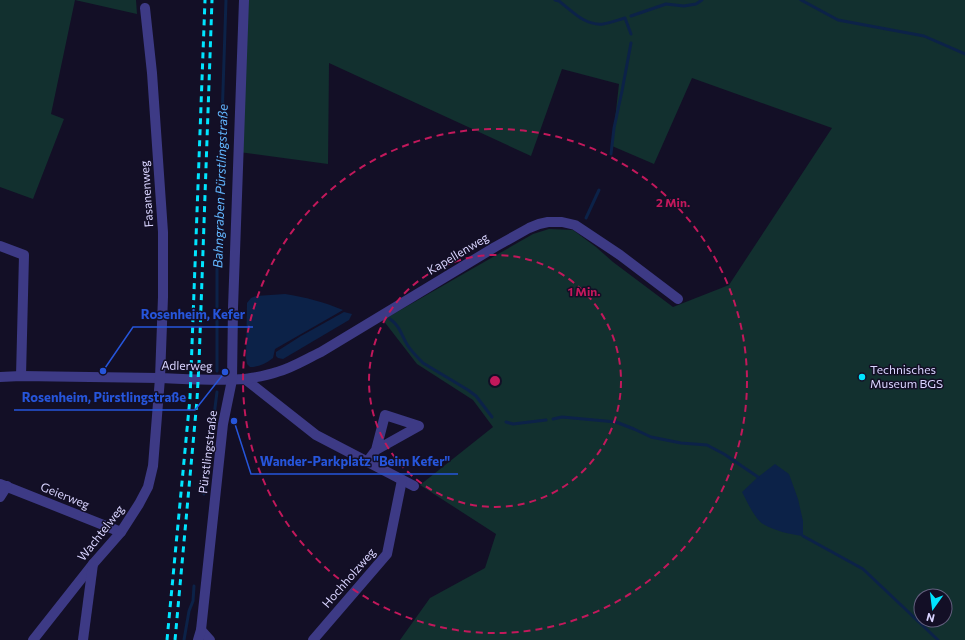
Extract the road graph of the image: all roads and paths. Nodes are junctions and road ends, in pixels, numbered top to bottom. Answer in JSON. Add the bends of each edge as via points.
{"nodes":[{"id":1,"x":244,"y":0,"type":"edge"},
{"id":2,"x":145,"y":8,"type":"dead end"},
{"id":3,"x":0,"y":246,"type":"edge"},
{"id":4,"x":678,"y":299,"type":"dead end"},
{"id":5,"x":22,"y":376,"type":"junction"},
{"id":6,"x":0,"y":377,"type":"edge"},
{"id":7,"x":160,"y":378,"type":"junction"},
{"id":8,"x":245,"y":379,"type":"junction"},
{"id":9,"x":232,"y":380,"type":"junction"},
{"id":10,"x":376,"y":450,"type":"dead end"},
{"id":11,"x":367,"y":462,"type":"junction"},
{"id":12,"x":402,"y":480,"type":"junction"},
{"id":13,"x":3,"y":485,"type":"edge"},
{"id":14,"x":414,"y":486,"type":"dead end"},
{"id":15,"x":0,"y":497,"type":"edge"},
{"id":16,"x":121,"y":532,"type":"junction"},
{"id":17,"x":93,"y":564,"type":"junction"},
{"id":18,"x":200,"y":635,"type":"edge"},
{"id":19,"x":33,"y":640,"type":"edge"},
{"id":20,"x":83,"y":640,"type":"edge"},
{"id":21,"x":210,"y":640,"type":"edge"},
{"id":22,"x":313,"y":640,"type":"edge"}],
"edges":[{"from":1,"to":9,"type":"street","name":"Pürstlingstraße","via":[[232,308]]},
{"from":2,"to":7,"type":"street","name":"Fasanenweg","via":[[163,232]]},
{"from":3,"to":5,"type":"street","via":[[24,255]]},
{"from":4,"to":8,"type":"street","name":"Kapellenweg","via":[[575,225],[548,222],[529,228],[495,247],[321,352],[278,372]]},
{"from":5,"to":6,"type":"street","name":"Adlerweg"},
{"from":5,"to":7,"type":"street","name":"Adlerweg"},
{"from":7,"to":9,"type":"street","name":"Adlerweg"},
{"from":7,"to":16,"type":"street","name":"Wachtelweg","via":[[153,466],[148,487]]},
{"from":8,"to":9,"type":"street","name":"Adlerweg"},
{"from":8,"to":11,"type":"street","via":[[316,435]]},
{"from":9,"to":18,"type":"street","name":"Pürstlingstraße","via":[[223,424]]},
{"from":10,"to":11,"type":"street"},
{"from":11,"to":12,"type":"street"},
{"from":12,"to":14,"type":"street"},
{"from":12,"to":22,"type":"street","name":"Hochholzweg","via":[[387,554]]},
{"from":13,"to":15,"type":"street"},
{"from":13,"to":16,"type":"street","name":"Geierweg"},
{"from":16,"to":17,"type":"street","name":"Wachtelweg"},
{"from":17,"to":19,"type":"street","name":"Wachtelweg"},
{"from":17,"to":20,"type":"street"},
{"from":18,"to":21,"type":"street","name":"Pürstlingstraße"}]}
